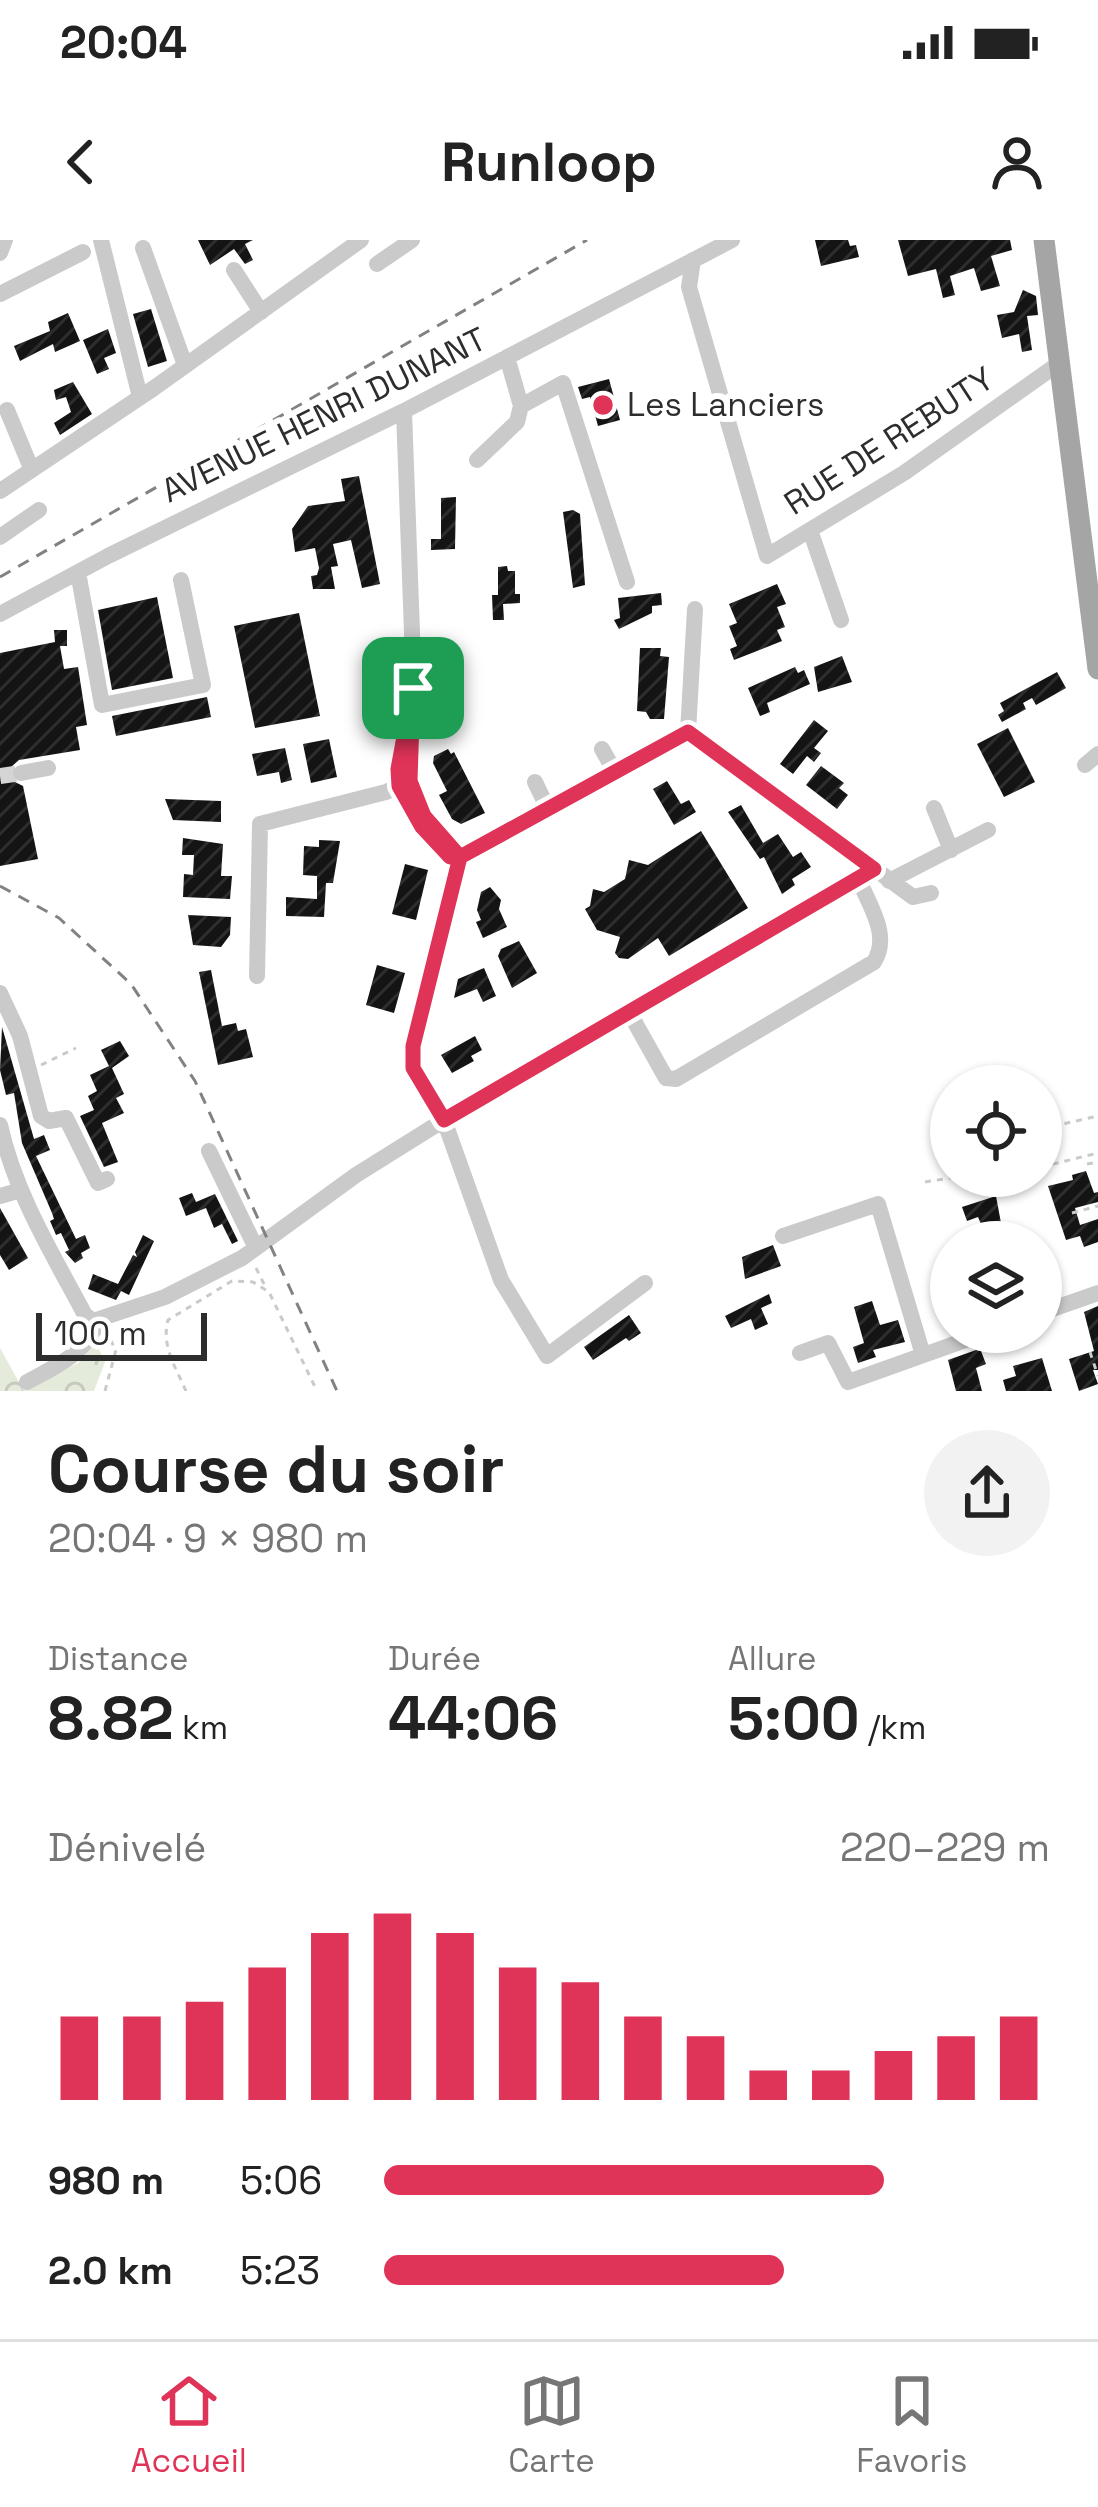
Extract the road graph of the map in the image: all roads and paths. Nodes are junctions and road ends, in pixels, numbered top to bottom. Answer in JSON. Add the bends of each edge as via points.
{"nodes":[{"id":1,"x":101,"y":240,"type":"edge"},
{"id":2,"x":361,"y":240,"type":"edge"},
{"id":3,"x":412,"y":240,"type":"edge"},
{"id":4,"x":732,"y":240,"type":"edge"},
{"id":5,"x":1041,"y":240,"type":"edge"},
{"id":6,"x":143,"y":248,"type":"dead end"},
{"id":7,"x":82,"y":252,"type":"dead end"},
{"id":8,"x":693,"y":260,"type":"junction"},
{"id":9,"x":377,"y":264,"type":"dead end"},
{"id":10,"x":234,"y":270,"type":"dead end"},
{"id":11,"x":0,"y":294,"type":"edge"},
{"id":12,"x":260,"y":312,"type":"junction"},
{"id":13,"x":507,"y":357,"type":"junction"},
{"id":14,"x":1058,"y":364,"type":"junction"},
{"id":15,"x":185,"y":365,"type":"junction"},
{"id":16,"x":140,"y":397,"type":"junction"},
{"id":17,"x":520,"y":406,"type":"junction"},
{"id":18,"x":8,"y":410,"type":"dead end"},
{"id":19,"x":404,"y":411,"type":"junction"},
{"id":20,"x":477,"y":460,"type":"dead end"},
{"id":21,"x":32,"y":468,"type":"junction"},
{"id":22,"x":0,"y":491,"type":"edge"},
{"id":23,"x":39,"y":510,"type":"dead end"},
{"id":24,"x":811,"y":530,"type":"junction"},
{"id":25,"x":0,"y":537,"type":"edge"},
{"id":26,"x":77,"y":572,"type":"junction"},
{"id":27,"x":182,"y":580,"type":"dead end"},
{"id":28,"x":627,"y":582,"type":"dead end"},
{"id":29,"x":695,"y":609,"type":"dead end"},
{"id":30,"x":0,"y":614,"type":"edge"},
{"id":31,"x":841,"y":620,"type":"dead end"},
{"id":32,"x":1098,"y":669,"type":"edge"},
{"id":33,"x":688,"y":732,"type":"junction"},
{"id":34,"x":602,"y":748,"type":"dead end"},
{"id":35,"x":48,"y":768,"type":"dead end"},
{"id":36,"x":21,"y":772,"type":"tunnel mouth"},
{"id":37,"x":615,"y":772,"type":"junction"},
{"id":38,"x":535,"y":782,"type":"dead end"},
{"id":39,"x":405,"y":784,"type":"junction"},
{"id":40,"x":934,"y":808,"type":"dead end"},
{"id":41,"x":548,"y":809,"type":"junction"},
{"id":42,"x":988,"y":830,"type":"dead end"},
{"id":43,"x":950,"y":850,"type":"junction"},
{"id":44,"x":460,"y":857,"type":"junction"},
{"id":45,"x":874,"y":876,"type":"junction"},
{"id":46,"x":931,"y":893,"type":"dead end"},
{"id":47,"x":257,"y":976,"type":"dead end"},
{"id":48,"x":0,"y":993,"type":"edge"},
{"id":49,"x":629,"y":1012,"type":"junction"},
{"id":50,"x":76,"y":1048,"type":"dead end"},
{"id":51,"x":29,"y":1071,"type":"junction"},
{"id":52,"x":1098,"y":1116,"type":"edge"},
{"id":53,"x":444,"y":1120,"type":"junction"},
{"id":54,"x":1062,"y":1124,"type":"edge"},
{"id":55,"x":0,"y":1125,"type":"edge"},
{"id":56,"x":209,"y":1151,"type":"dead end"},
{"id":57,"x":1098,"y":1153,"type":"edge"},
{"id":58,"x":1062,"y":1162,"type":"edge"},
{"id":59,"x":1098,"y":1162,"type":"edge"},
{"id":60,"x":1087,"y":1164,"type":"dead end"},
{"id":61,"x":930,"y":1181,"type":"edge"},
{"id":62,"x":926,"y":1182,"type":"dead end"},
{"id":63,"x":96,"y":1184,"type":"dead end"},
{"id":64,"x":21,"y":1190,"type":"junction"},
{"id":65,"x":0,"y":1196,"type":"edge"},
{"id":66,"x":1098,"y":1206,"type":"edge"},
{"id":67,"x":1072,"y":1213,"type":"dead end"},
{"id":68,"x":783,"y":1236,"type":"dead end"},
{"id":69,"x":254,"y":1246,"type":"junction"},
{"id":70,"x":645,"y":1283,"type":"dead end"},
{"id":71,"x":269,"y":1292,"type":"junction"},
{"id":72,"x":1098,"y":1293,"type":"edge"},
{"id":73,"x":1062,"y":1306,"type":"edge"},
{"id":74,"x":98,"y":1321,"type":"junction"},
{"id":75,"x":1090,"y":1352,"type":"dead end"},
{"id":76,"x":800,"y":1353,"type":"dead end"},
{"id":77,"x":930,"y":1353,"type":"edge"},
{"id":78,"x":923,"y":1355,"type":"junction"},
{"id":79,"x":1098,"y":1376,"type":"edge"},
{"id":80,"x":27,"y":1382,"type":"dead end"},
{"id":81,"x":105,"y":1391,"type":"edge"},
{"id":82,"x":186,"y":1391,"type":"edge"},
{"id":83,"x":317,"y":1391,"type":"edge"}],
"edges":[{"from":1,"to":16,"type":"street"},
{"from":2,"to":12,"type":"street"},
{"from":3,"to":9,"type":"street"},
{"from":4,"to":8,"type":"street","name":"AVENUE HENRI DUNANT"},
{"from":5,"to":14,"type":"main road"},
{"from":6,"to":15,"type":"street"},
{"from":7,"to":11,"type":"street"},
{"from":8,"to":13,"type":"street","name":"AVENUE HENRI DUNANT"},
{"from":8,"to":24,"type":"street","name":"RUE DE REBUTY","via":[[689,287],[767,556]]},
{"from":10,"to":12,"type":"street"},
{"from":12,"to":15,"type":"street"},
{"from":13,"to":17,"type":"street"},
{"from":13,"to":19,"type":"street","name":"AVENUE HENRI DUNANT"},
{"from":14,"to":24,"type":"street","name":"RUE DE REBUTY"},
{"from":14,"to":32,"type":"main road"},
{"from":15,"to":16,"type":"street"},
{"from":16,"to":21,"type":"street"},
{"from":17,"to":20,"type":"street","via":[[517,422]]},
{"from":17,"to":28,"type":"street","via":[[563,383]]},
{"from":18,"to":21,"type":"street"},
{"from":19,"to":26,"type":"street","name":"AVENUE HENRI DUNANT"},
{"from":19,"to":39,"type":"street","via":[[413,688],[398,769]]},
{"from":21,"to":22,"type":"street"},
{"from":23,"to":25,"type":"street"},
{"from":24,"to":31,"type":"street"},
{"from":26,"to":27,"type":"street","via":[[102,705],[203,685]]},
{"from":26,"to":30,"type":"street","name":"AVENUE HENRI DUNANT"},
{"from":29,"to":33,"type":"street"},
{"from":33,"to":37,"type":"street"},
{"from":33,"to":45,"type":"street"},
{"from":34,"to":37,"type":"street"},
{"from":35,"to":36,"type":"street"},
{"from":37,"to":41,"type":"street"},
{"from":38,"to":41,"type":"street"},
{"from":39,"to":44,"type":"street","via":[[429,837]]},
{"from":39,"to":47,"type":"street","via":[[260,824]]},
{"from":40,"to":43,"type":"street"},
{"from":41,"to":44,"type":"street"},
{"from":42,"to":43,"type":"street"},
{"from":43,"to":45,"type":"street"},
{"from":44,"to":53,"type":"street","via":[[413,1046],[413,1068]]},
{"from":45,"to":46,"type":"street","via":[[913,897]]},
{"from":45,"to":49,"type":"street"},
{"from":45,"to":49,"type":"street","via":[[881,935],[874,962],[676,1079],[666,1078]]},
{"from":48,"to":51,"type":"street"},
{"from":49,"to":53,"type":"street"},
{"from":50,"to":51,"type":"path"},
{"from":51,"to":63,"type":"street","via":[[41,1116],[66,1118]]},
{"from":52,"to":54,"type":"path"},
{"from":53,"to":69,"type":"street"},
{"from":53,"to":70,"type":"street","via":[[501,1280],[547,1356]]},
{"from":55,"to":64,"type":"street"},
{"from":56,"to":69,"type":"street"},
{"from":57,"to":58,"type":"path"},
{"from":59,"to":60,"type":"path"},
{"from":61,"to":62,"type":"path"},
{"from":64,"to":65,"type":"street"},
{"from":64,"to":74,"type":"street","via":[[85,1315]]},
{"from":66,"to":67,"type":"path"},
{"from":68,"to":78,"type":"street","via":[[878,1204]]},
{"from":69,"to":71,"type":"path"},
{"from":69,"to":74,"type":"street","via":[[166,1297]]},
{"from":71,"to":82,"type":"path","via":[[232,1281],[167,1320],[171,1359]]},
{"from":71,"to":83,"type":"path"},
{"from":72,"to":73,"type":"street"},
{"from":74,"to":80,"type":"street","via":[[73,1356]]},
{"from":74,"to":81,"type":"path","via":[[116,1350]]},
{"from":75,"to":79,"type":"path"},
{"from":76,"to":78,"type":"street","via":[[828,1343],[848,1382]]},
{"from":77,"to":78,"type":"street"}]}
